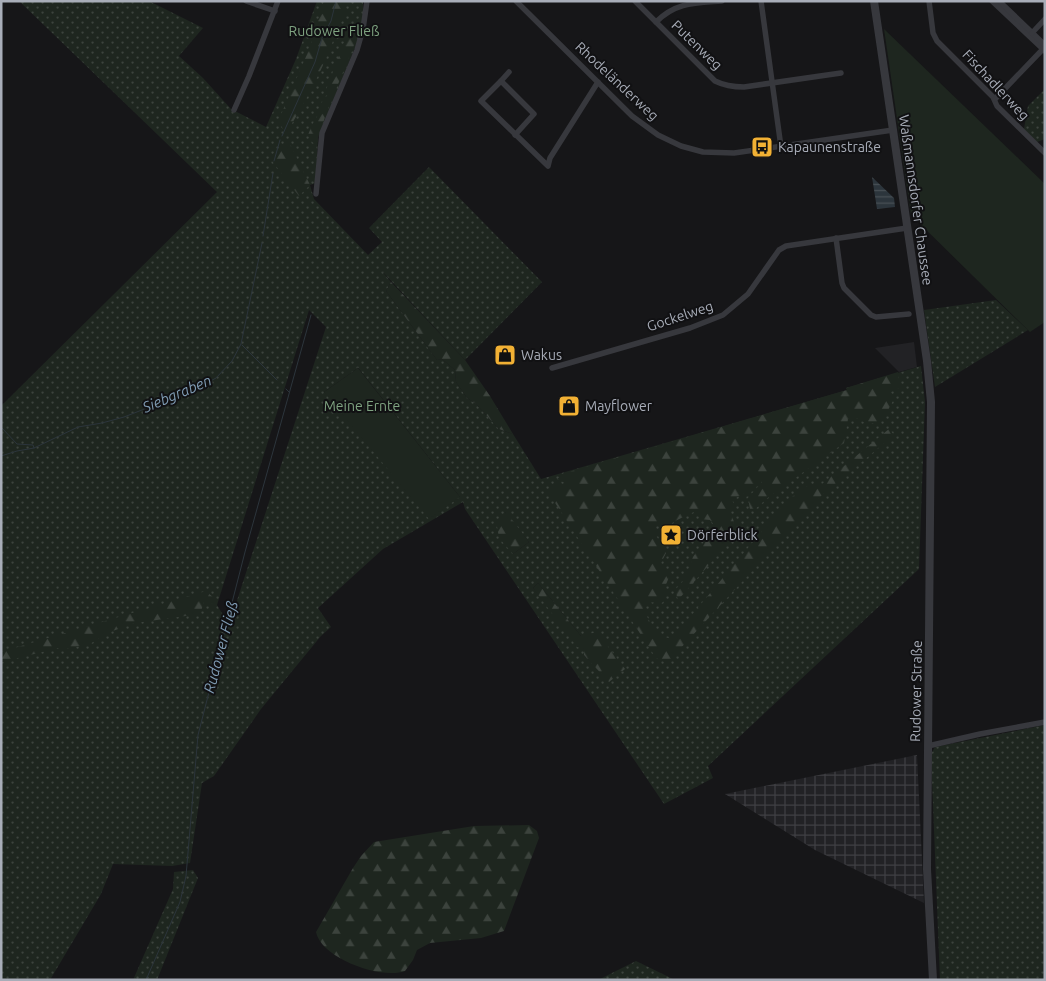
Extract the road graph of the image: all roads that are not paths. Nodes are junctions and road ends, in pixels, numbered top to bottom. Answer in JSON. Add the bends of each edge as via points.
{"nodes":[{"id":1,"x":246,"y":1,"type":"edge"},
{"id":2,"x":278,"y":1,"type":"edge"},
{"id":3,"x":367,"y":1,"type":"edge"},
{"id":4,"x":516,"y":1,"type":"edge"},
{"id":5,"x":634,"y":1,"type":"edge"},
{"id":6,"x":722,"y":1,"type":"edge"},
{"id":7,"x":761,"y":1,"type":"edge"},
{"id":8,"x":874,"y":1,"type":"edge"},
{"id":9,"x":928,"y":1,"type":"edge"},
{"id":10,"x":992,"y":1,"type":"edge"},
{"id":11,"x":1000,"y":1,"type":"edge"},
{"id":12,"x":679,"y":3,"type":"edge"},
{"id":13,"x":275,"y":11,"type":"junction"},
{"id":14,"x":1045,"y":19,"type":"edge"},
{"id":15,"x":656,"y":22,"type":"junction"},
{"id":16,"x":1032,"y":33,"type":"junction"},
{"id":17,"x":1044,"y":49,"type":"edge"},
{"id":18,"x":509,"y":72,"type":"dead end"},
{"id":19,"x":841,"y":73,"type":"dead end"},
{"id":20,"x":501,"y":82,"type":"junction"},
{"id":21,"x":598,"y":82,"type":"junction"},
{"id":22,"x":772,"y":82,"type":"junction"},
{"id":23,"x":995,"y":99,"type":"junction"},
{"id":24,"x":234,"y":110,"type":"dead end"},
{"id":25,"x":893,"y":130,"type":"junction"},
{"id":26,"x":515,"y":135,"type":"junction"},
{"id":27,"x":781,"y":147,"type":"junction"},
{"id":28,"x":1045,"y":153,"type":"edge"},
{"id":29,"x":316,"y":194,"type":"dead end"},
{"id":30,"x":907,"y":228,"type":"junction"},
{"id":31,"x":836,"y":238,"type":"junction"},
{"id":32,"x":909,"y":314,"type":"dead end"},
{"id":33,"x":552,"y":368,"type":"dead end"},
{"id":34,"x":931,"y":402,"type":"joint"},
{"id":35,"x":1044,"y":722,"type":"edge"},
{"id":36,"x":928,"y":746,"type":"junction"},
{"id":37,"x":933,"y":980,"type":"edge"}],
"edges":[{"from":1,"to":13,"type":"street"},
{"from":2,"to":13,"type":"street"},
{"from":3,"to":29,"type":"street","via":[[358,44],[322,133]]},
{"from":4,"to":21,"type":"street","name":"Rhodeländerweg"},
{"from":5,"to":15,"type":"street","name":"Putenweg"},
{"from":6,"to":12,"type":"street"},
{"from":7,"to":22,"type":"street"},
{"from":8,"to":25,"type":"street","name":"Waßmannsdorfer Chaussee"},
{"from":9,"to":23,"type":"street","name":"Fischadlerweg","via":[[937,41]]},
{"from":10,"to":17,"type":"street"},
{"from":11,"to":16,"type":"street"},
{"from":12,"to":15,"type":"street"},
{"from":13,"to":24,"type":"street"},
{"from":14,"to":16,"type":"street"},
{"from":15,"to":22,"type":"street","name":"Putenweg","via":[[715,80],[732,87]]},
{"from":16,"to":17,"type":"street"},
{"from":17,"to":23,"type":"street"},
{"from":18,"to":20,"type":"street"},
{"from":19,"to":22,"type":"street","name":"Putenweg"},
{"from":20,"to":26,"type":"street","via":[[482,101]]},
{"from":20,"to":26,"type":"street","via":[[534,114]]},
{"from":21,"to":26,"type":"street","via":[[548,166]]},
{"from":21,"to":27,"type":"street","name":"Rhodeländerweg","via":[[645,126],[681,146],[715,153]]},
{"from":22,"to":27,"type":"street"},
{"from":23,"to":28,"type":"street","name":"Fischadlerweg","via":[[997,106]]},
{"from":25,"to":27,"type":"street","name":"Rhodeländerweg"},
{"from":25,"to":30,"type":"street","name":"Waßmannsdorfer Chaussee"},
{"from":30,"to":31,"type":"street","name":"Gockelweg"},
{"from":30,"to":34,"type":"street","name":"Waßmannsdorfer Chaussee"},
{"from":31,"to":32,"type":"street","via":[[844,288],[876,318]]},
{"from":31,"to":33,"type":"street","name":"Gockelweg","via":[[782,247],[748,294],[716,318]]},
{"from":34,"to":36,"type":"street","name":"Rudower Straße"},
{"from":35,"to":36,"type":"street"},
{"from":36,"to":37,"type":"street","name":"Rudower Straße","via":[[927,869]]}]}
